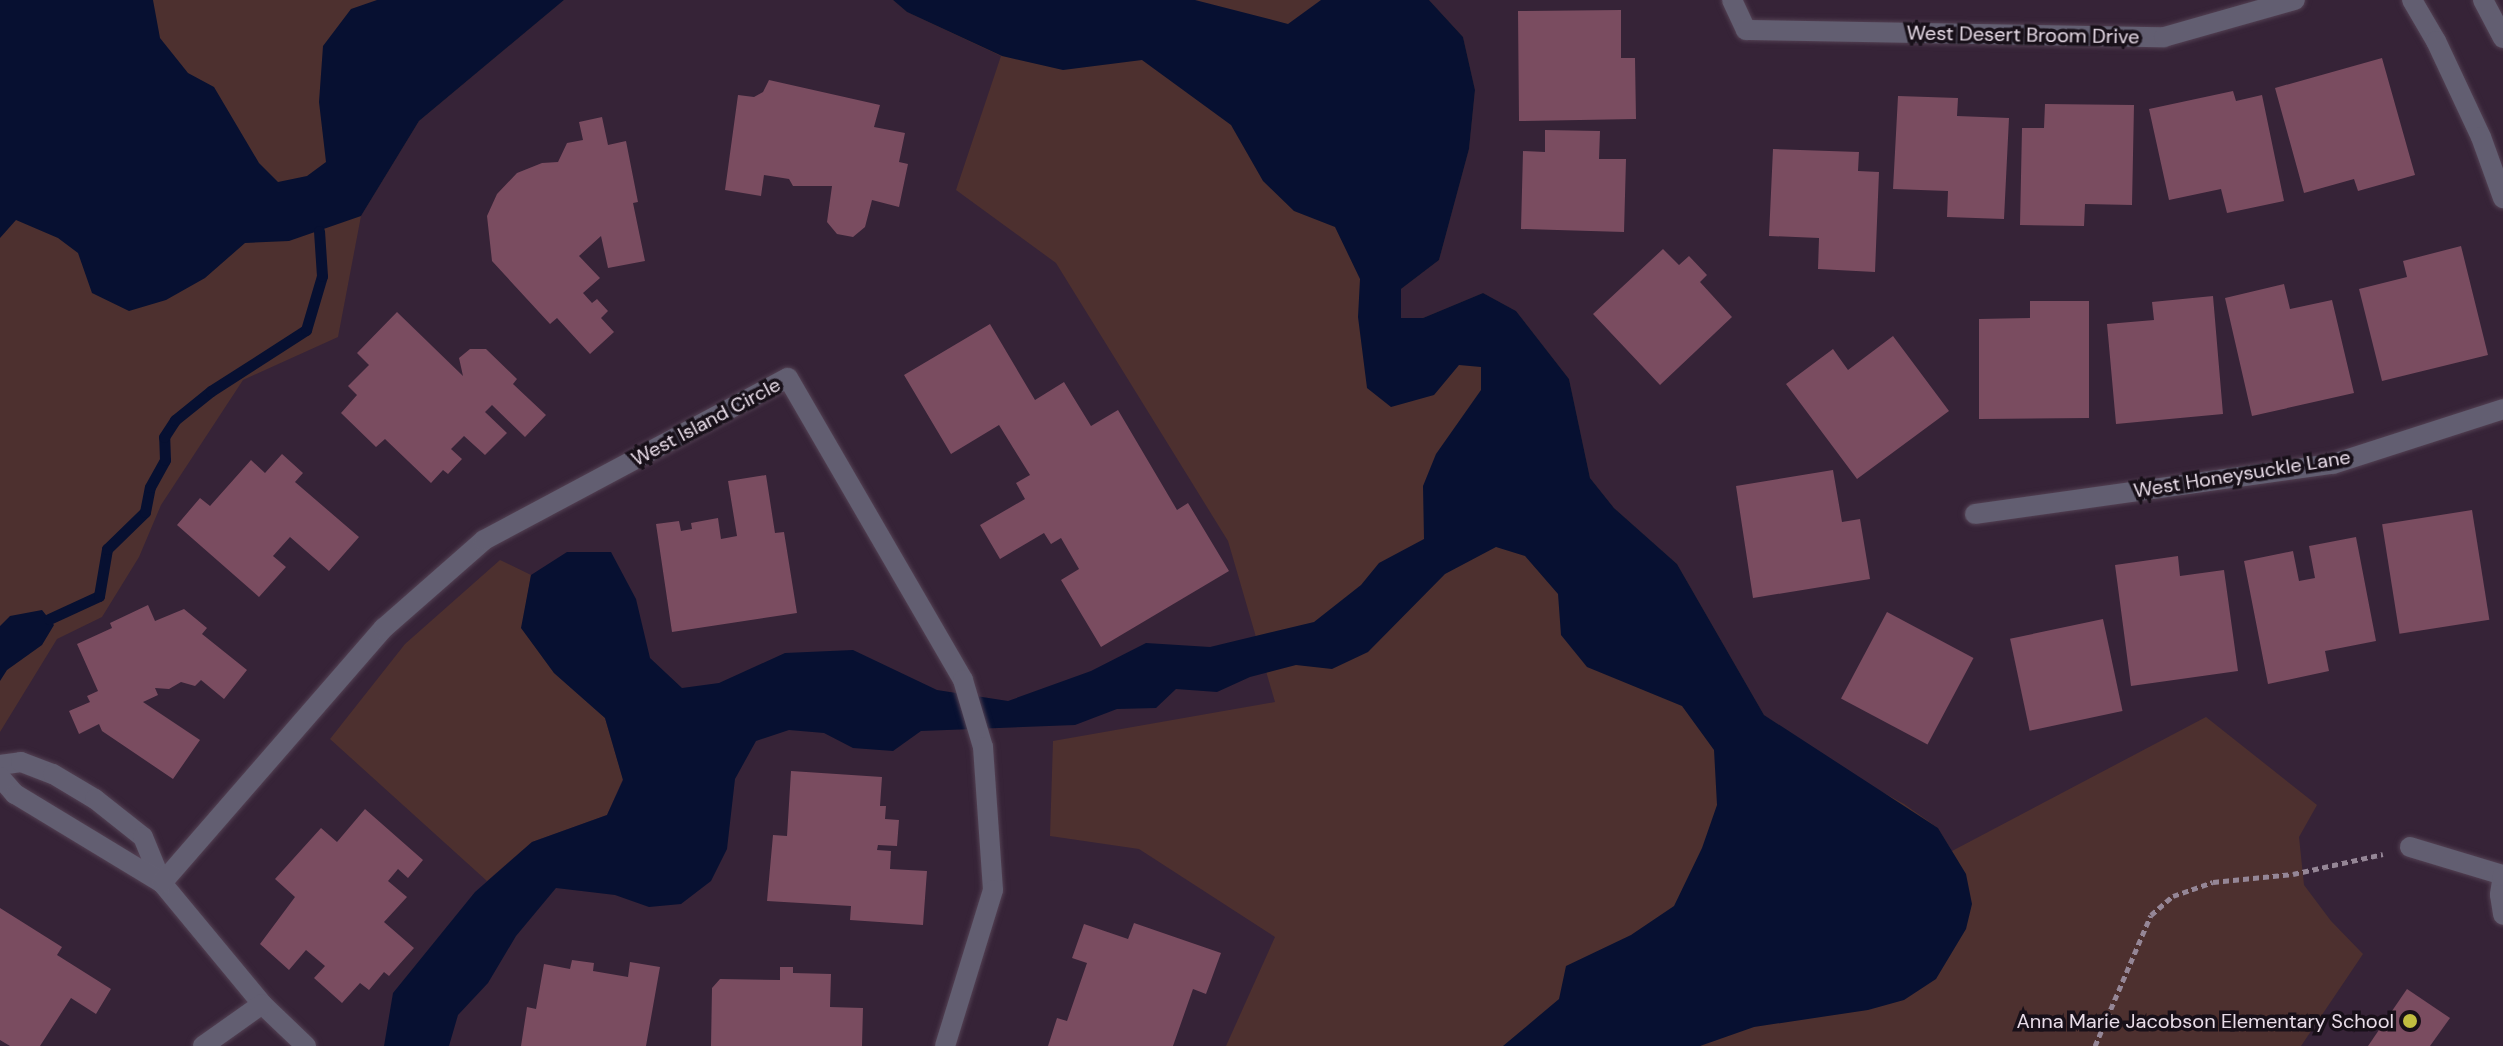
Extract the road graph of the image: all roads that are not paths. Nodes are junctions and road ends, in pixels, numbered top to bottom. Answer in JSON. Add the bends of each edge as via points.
{"nodes":[{"id":1,"x":1732,"y":0,"type":"edge"},
{"id":2,"x":2295,"y":0,"type":"edge"},
{"id":3,"x":2412,"y":0,"type":"edge"},
{"id":4,"x":2483,"y":0,"type":"edge"},
{"id":5,"x":2503,"y":38,"type":"edge"},
{"id":6,"x":2503,"y":198,"type":"edge"},
{"id":7,"x":2503,"y":409,"type":"edge"},
{"id":8,"x":1975,"y":514,"type":"dead end"},
{"id":9,"x":0,"y":765,"type":"edge"},
{"id":10,"x":0,"y":777,"type":"edge"},
{"id":11,"x":2410,"y":847,"type":"road end"},
{"id":12,"x":2503,"y":875,"type":"edge"},
{"id":13,"x":162,"y":883,"type":"junction"},
{"id":14,"x":2503,"y":915,"type":"edge"},
{"id":15,"x":262,"y":1004,"type":"junction"},
{"id":16,"x":203,"y":1046,"type":"edge"},
{"id":17,"x":306,"y":1046,"type":"edge"},
{"id":18,"x":945,"y":1046,"type":"edge"}],
"edges":[{"from":1,"to":2,"type":"street","name":"West Desert Broom Drive","via":[[1746,30],[2164,37]]},
{"from":3,"to":6,"type":"street","via":[[2481,137]]},
{"from":4,"to":5,"type":"street"},
{"from":7,"to":8,"type":"street","name":"West Honeysuckle Lane","via":[[2333,464]]},
{"from":9,"to":13,"type":"street","via":[[21,762],[95,799],[143,837]]},
{"from":10,"to":13,"type":"street","via":[[15,794]]},
{"from":11,"to":12,"type":"street"},
{"from":12,"to":14,"type":"street"},
{"from":13,"to":15,"type":"street"},
{"from":13,"to":18,"type":"street","name":"West Island Circle","via":[[384,628],[484,540],[788,378],[963,680],[983,747],[993,890]]},
{"from":15,"to":16,"type":"street"},
{"from":15,"to":17,"type":"street"}]}
